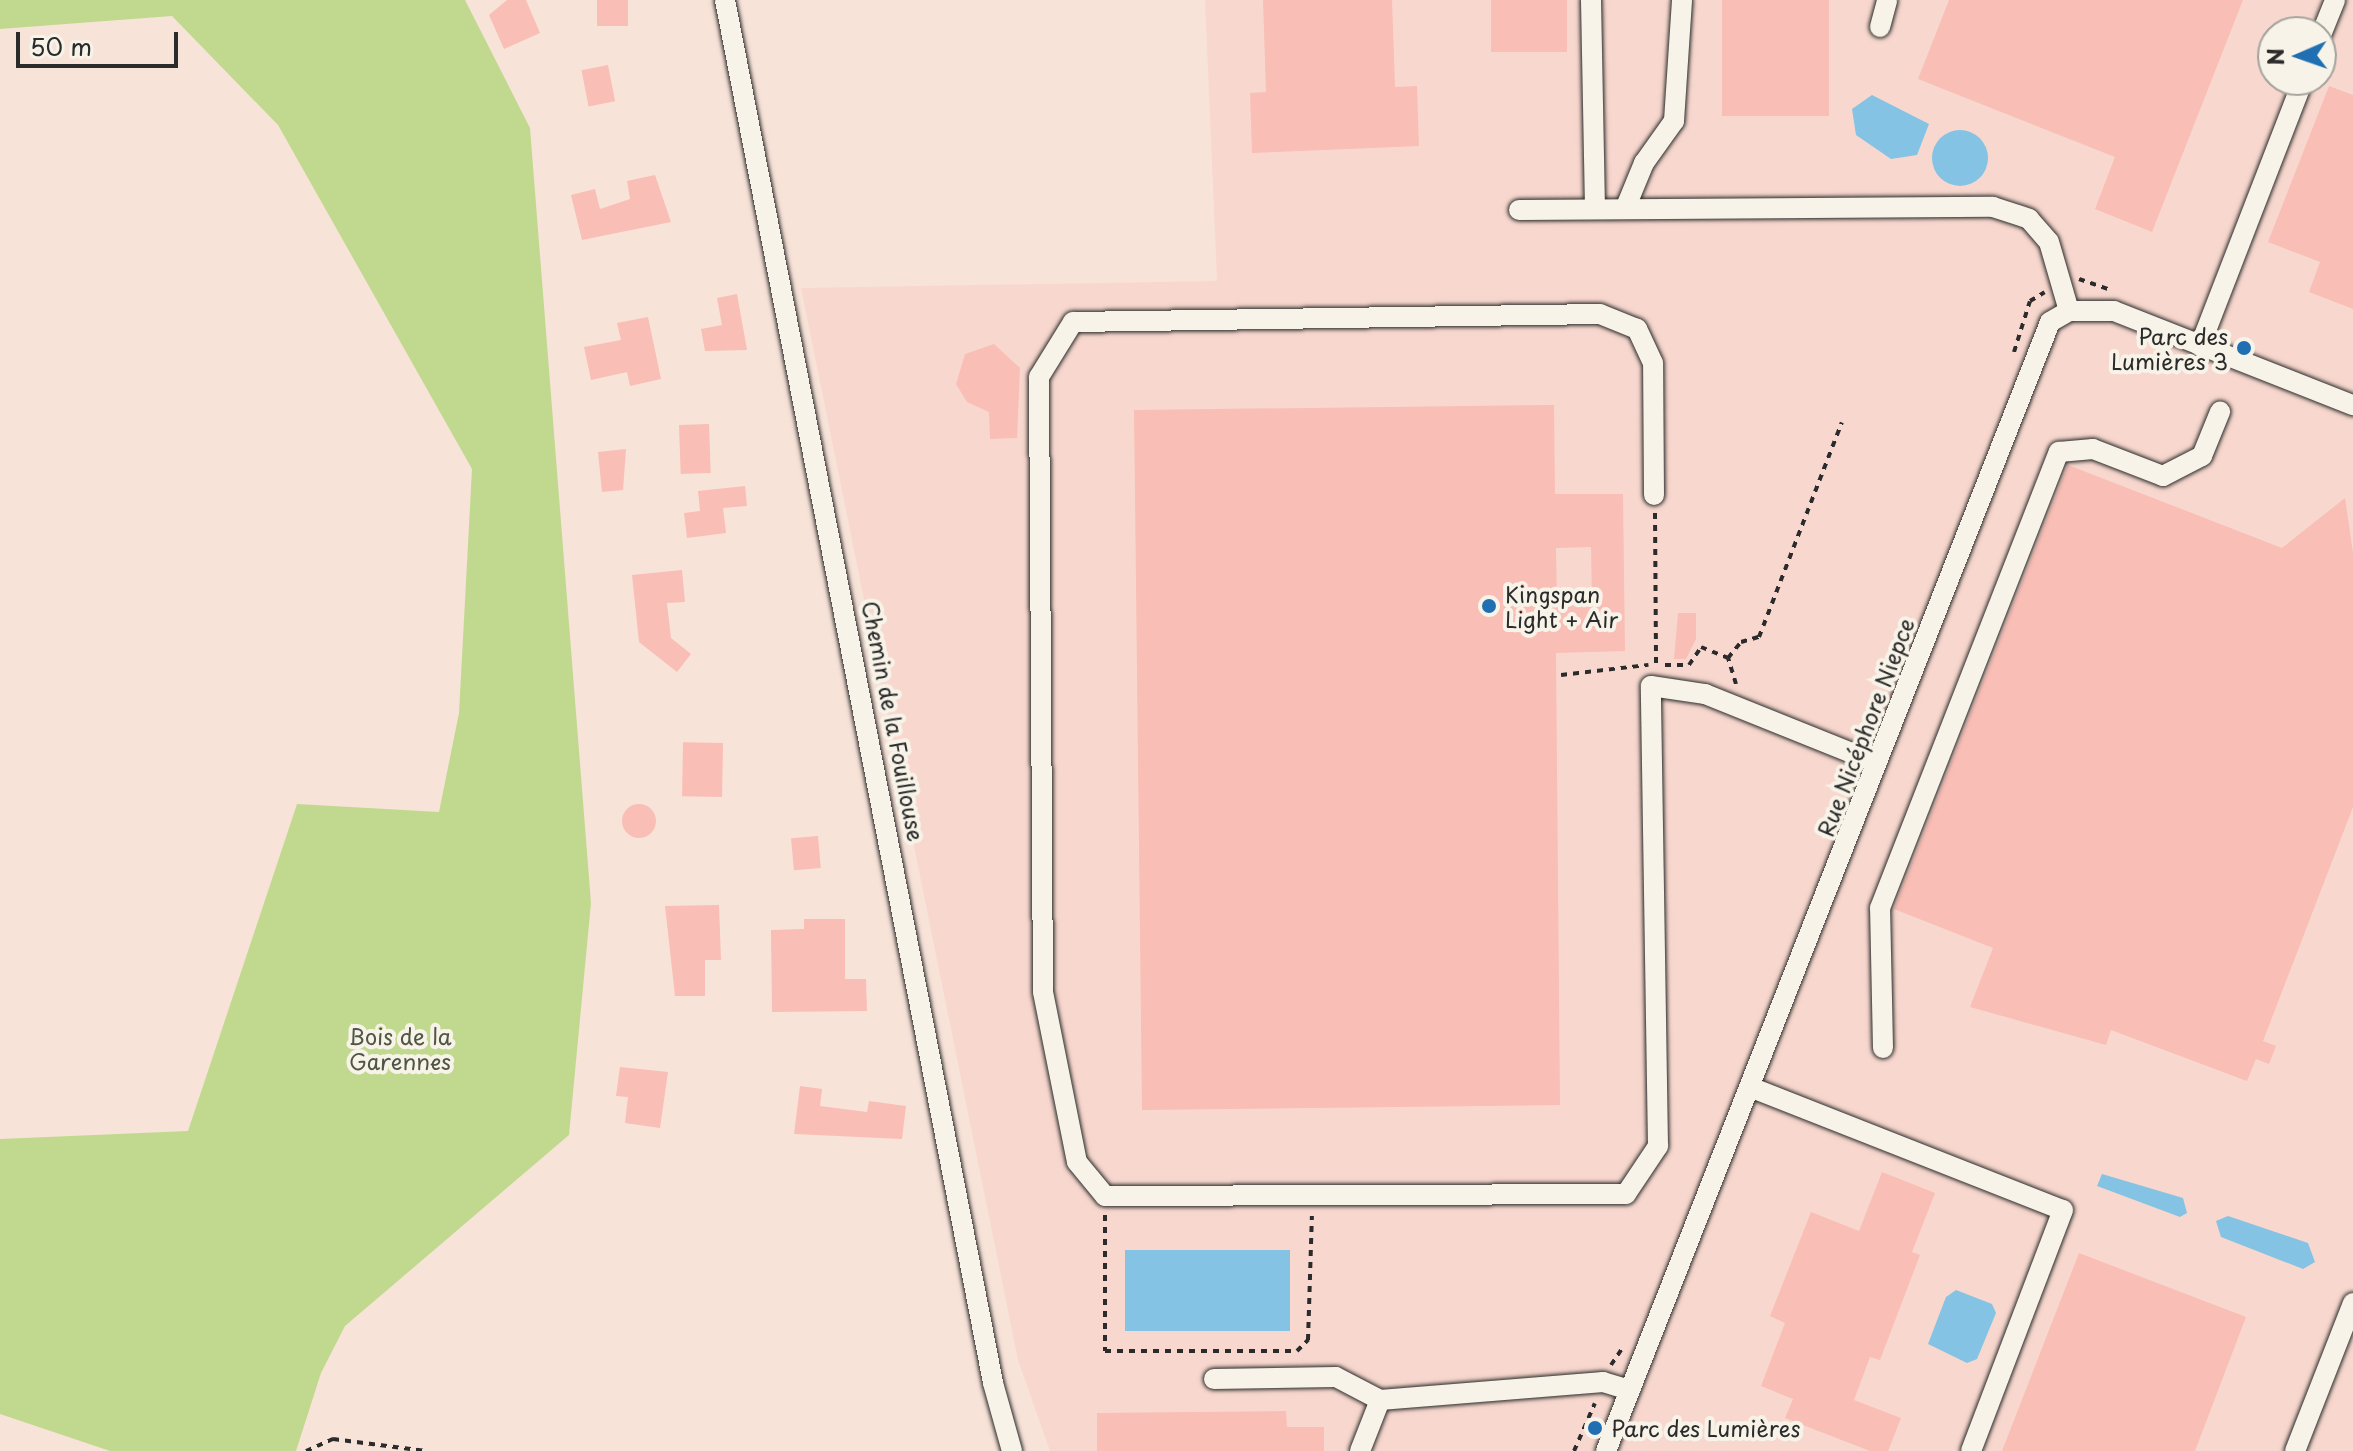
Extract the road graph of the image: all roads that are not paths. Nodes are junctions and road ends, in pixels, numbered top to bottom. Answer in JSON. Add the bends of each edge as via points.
{"nodes":[{"id":1,"x":725,"y":0,"type":"edge"},
{"id":2,"x":1591,"y":0,"type":"edge"},
{"id":3,"x":1682,"y":0,"type":"edge"},
{"id":4,"x":1887,"y":0,"type":"edge"},
{"id":5,"x":1880,"y":27,"type":"dead end"},
{"id":6,"x":2297,"y":96,"type":"edge"},
{"id":7,"x":1595,"y":209,"type":"junction"},
{"id":8,"x":1625,"y":209,"type":"junction"},
{"id":9,"x":1519,"y":210,"type":"dead end"},
{"id":10,"x":2069,"y":311,"type":"junction"},
{"id":11,"x":2200,"y":346,"type":"junction"},
{"id":12,"x":2353,"y":405,"type":"edge"},
{"id":13,"x":2220,"y":412,"type":"dead end"},
{"id":14,"x":1654,"y":495,"type":"road end"},
{"id":15,"x":1877,"y":763,"type":"junction"},
{"id":16,"x":1883,"y":1048,"type":"dead end"},
{"id":17,"x":1750,"y":1087,"type":"junction"},
{"id":18,"x":2353,"y":1303,"type":"edge"},
{"id":19,"x":1214,"y":1379,"type":"dead end"},
{"id":20,"x":1630,"y":1390,"type":"junction"},
{"id":21,"x":1380,"y":1400,"type":"junction"},
{"id":22,"x":1609,"y":1450,"type":"edge"},
{"id":23,"x":1012,"y":1451,"type":"edge"},
{"id":24,"x":1360,"y":1451,"type":"edge"},
{"id":25,"x":1971,"y":1451,"type":"edge"},
{"id":26,"x":2295,"y":1451,"type":"edge"}],
"edges":[{"from":1,"to":23,"type":"street","name":"Chemin de la Fouillouse","via":[[993,1383]]},
{"from":2,"to":7,"type":"street"},
{"from":3,"to":8,"type":"street","via":[[1674,121],[1644,163]]},
{"from":4,"to":5,"type":"street"},
{"from":6,"to":11,"type":"street"},
{"from":7,"to":8,"type":"street"},
{"from":7,"to":9,"type":"street"},
{"from":8,"to":10,"type":"street","via":[[1993,207],[2029,219],[2049,242]]},
{"from":10,"to":11,"type":"street","via":[[2114,311]]},
{"from":10,"to":15,"type":"street","name":"Rue Nicéphore Niepce","via":[[2050,322],[2038,348]]},
{"from":11,"to":12,"type":"street"},
{"from":13,"to":16,"type":"street","via":[[2202,456],[2163,476],[2093,449],[2059,452],[1880,908]]},
{"from":14,"to":15,"type":"street","via":[[1653,363],[1637,329],[1600,314],[1073,322],[1039,377],[1043,992],[1077,1162],[1105,1196],[1626,1194],[1658,1146],[1651,686],[1679,686]]},
{"from":15,"to":17,"type":"street","name":"Rue Nicéphore Niepce"},
{"from":17,"to":20,"type":"street","name":"Rue Nicéphore Niepce"},
{"from":17,"to":25,"type":"street","via":[[2063,1210]]},
{"from":18,"to":26,"type":"street"},
{"from":19,"to":21,"type":"street","via":[[1336,1377]]},
{"from":20,"to":21,"type":"street","via":[[1603,1382]]},
{"from":20,"to":22,"type":"street","name":"Rue Nicéphore Niepce"},
{"from":21,"to":24,"type":"street"}]}
